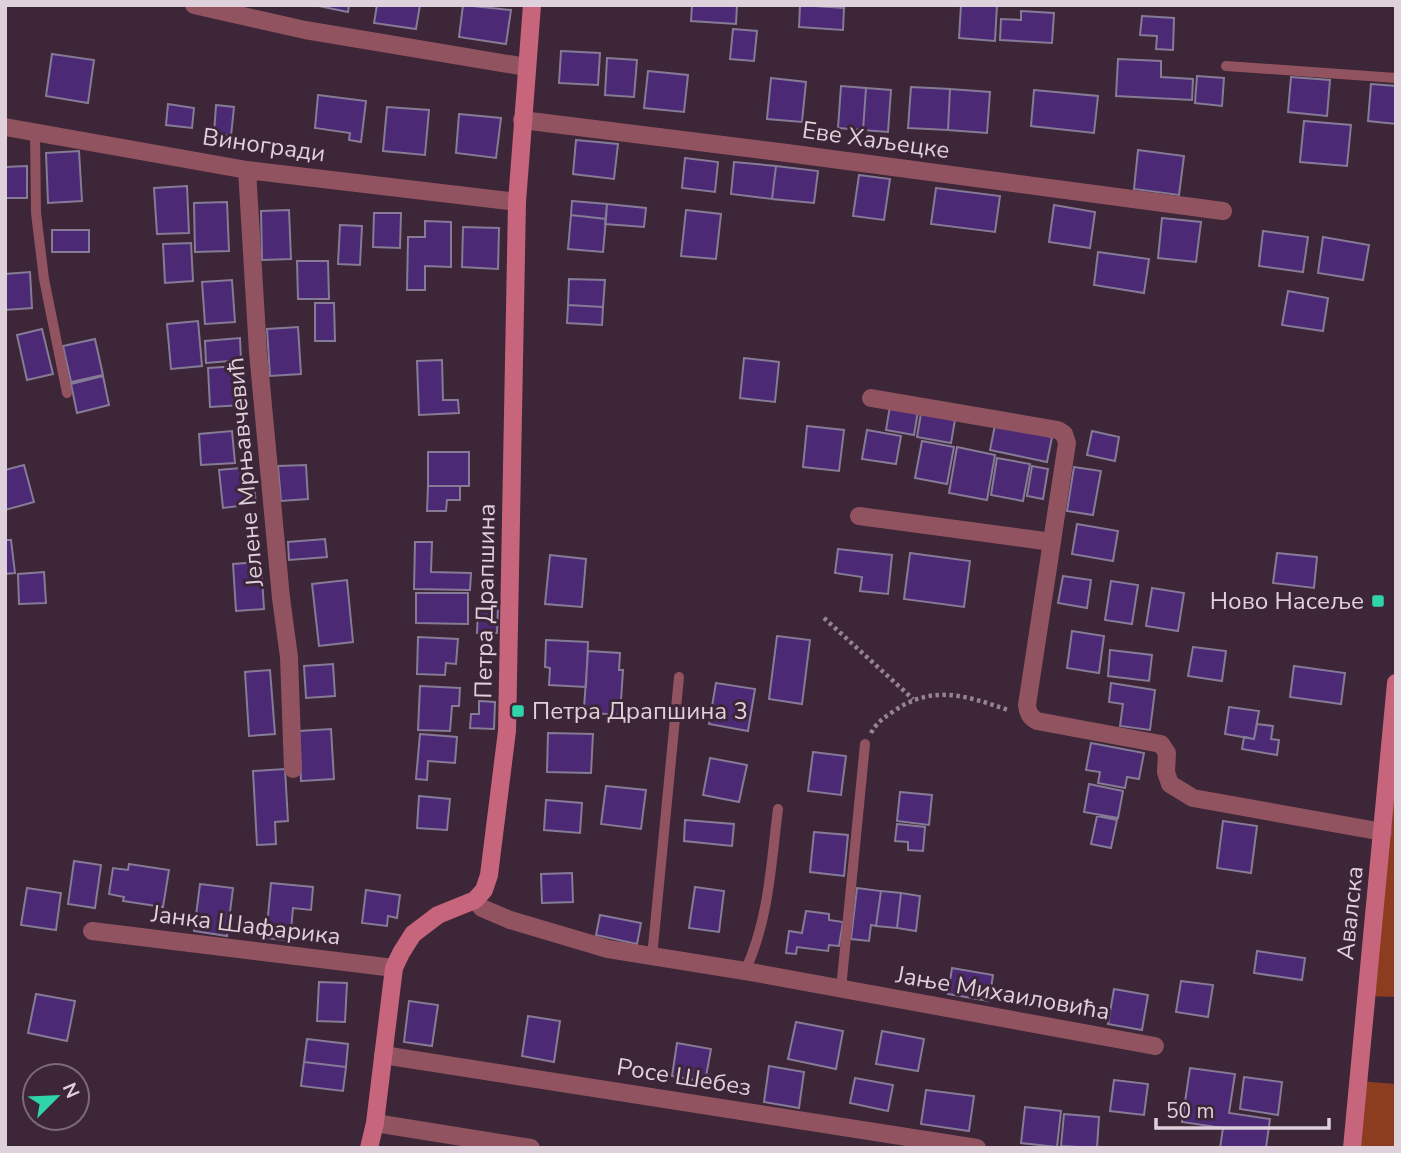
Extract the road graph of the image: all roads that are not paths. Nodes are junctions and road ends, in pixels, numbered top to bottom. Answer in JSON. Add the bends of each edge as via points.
{"nodes":[{"id":1,"x":194,"y":5,"type":"edge"},
{"id":2,"x":532,"y":5,"type":"edge"},
{"id":3,"x":1226,"y":66,"type":"dead end"},
{"id":4,"x":526,"y":67,"type":"junction"},
{"id":5,"x":1396,"y":78,"type":"edge"},
{"id":6,"x":522,"y":120,"type":"junction"},
{"id":7,"x":5,"y":127,"type":"edge"},
{"id":8,"x":35,"y":132,"type":"junction"},
{"id":9,"x":247,"y":170,"type":"junction"},
{"id":10,"x":517,"y":202,"type":"junction"},
{"id":11,"x":1223,"y":211,"type":"dead end"},
{"id":12,"x":67,"y":393,"type":"dead end"},
{"id":13,"x":871,"y":398,"type":"dead end"},
{"id":14,"x":859,"y":516,"type":"dead end"},
{"id":15,"x":1052,"y":542,"type":"junction"},
{"id":16,"x":679,"y":677,"type":"dead end"},
{"id":17,"x":1396,"y":683,"type":"edge"},
{"id":18,"x":865,"y":744,"type":"road end"},
{"id":19,"x":293,"y":769,"type":"dead end"},
{"id":20,"x":778,"y":809,"type":"dead end"},
{"id":21,"x":1383,"y":832,"type":"junction"},
{"id":22,"x":475,"y":900,"type":"junction"},
{"id":23,"x":92,"y":931,"type":"dead end"},
{"id":24,"x":652,"y":957,"type":"junction"},
{"id":25,"x":394,"y":968,"type":"junction"},
{"id":26,"x":745,"y":971,"type":"junction"},
{"id":27,"x":841,"y":989,"type":"junction"},
{"id":28,"x":1155,"y":1046,"type":"dead end"},
{"id":29,"x":383,"y":1055,"type":"junction"},
{"id":30,"x":375,"y":1123,"type":"junction"},
{"id":31,"x":369,"y":1148,"type":"edge"},
{"id":32,"x":531,"y":1148,"type":"edge"},
{"id":33,"x":977,"y":1148,"type":"edge"},
{"id":34,"x":1352,"y":1148,"type":"edge"}],
"edges":[{"from":1,"to":4,"type":"street","via":[[305,30]]},
{"from":2,"to":4,"type":"street","name":"Петра Драпшина"},
{"from":3,"to":5,"type":"lane"},
{"from":4,"to":6,"type":"street","name":"Петра Драпшина"},
{"from":6,"to":10,"type":"street","name":"Петра Драпшина"},
{"from":6,"to":11,"type":"street","name":"Еве Хаљецке"},
{"from":7,"to":8,"type":"street","name":"Виногради"},
{"from":8,"to":9,"type":"street","name":"Виногради"},
{"from":8,"to":12,"type":"lane","via":[[36,213],[44,279]]},
{"from":9,"to":10,"type":"street","name":"Виногради"},
{"from":9,"to":19,"type":"street","name":"Јелене Мрњавчевић","via":[[258,352],[289,657]]},
{"from":10,"to":22,"type":"street","name":"Петра Драпшина","via":[[507,731],[489,875]]},
{"from":13,"to":15,"type":"street","via":[[1064,434],[1067,443]]},
{"from":14,"to":15,"type":"street"},
{"from":15,"to":21,"type":"street","via":[[1029,714],[1037,721],[1161,744],[1167,753],[1170,784],[1193,798]]},
{"from":16,"to":24,"type":"lane"},
{"from":17,"to":21,"type":"street","name":"Авалска"},
{"from":18,"to":27,"type":"lane"},
{"from":20,"to":26,"type":"lane","via":[[766,905]]},
{"from":21,"to":34,"type":"street","name":"Авалска"},
{"from":22,"to":24,"type":"street","name":"Јање Михаиловића","via":[[500,916],[573,940]]},
{"from":22,"to":25,"type":"street","via":[[438,915],[413,934]]},
{"from":23,"to":25,"type":"street","name":"Јанка Шафарика"},
{"from":24,"to":26,"type":"street","name":"Јање Михаиловића"},
{"from":25,"to":29,"type":"street"},
{"from":26,"to":27,"type":"street","name":"Јање Михаиловића"},
{"from":27,"to":28,"type":"street","name":"Јање Михаиловића"},
{"from":29,"to":30,"type":"street"},
{"from":29,"to":33,"type":"street","name":"Росе Шебез"},
{"from":30,"to":31,"type":"street"},
{"from":30,"to":32,"type":"street"}]}
